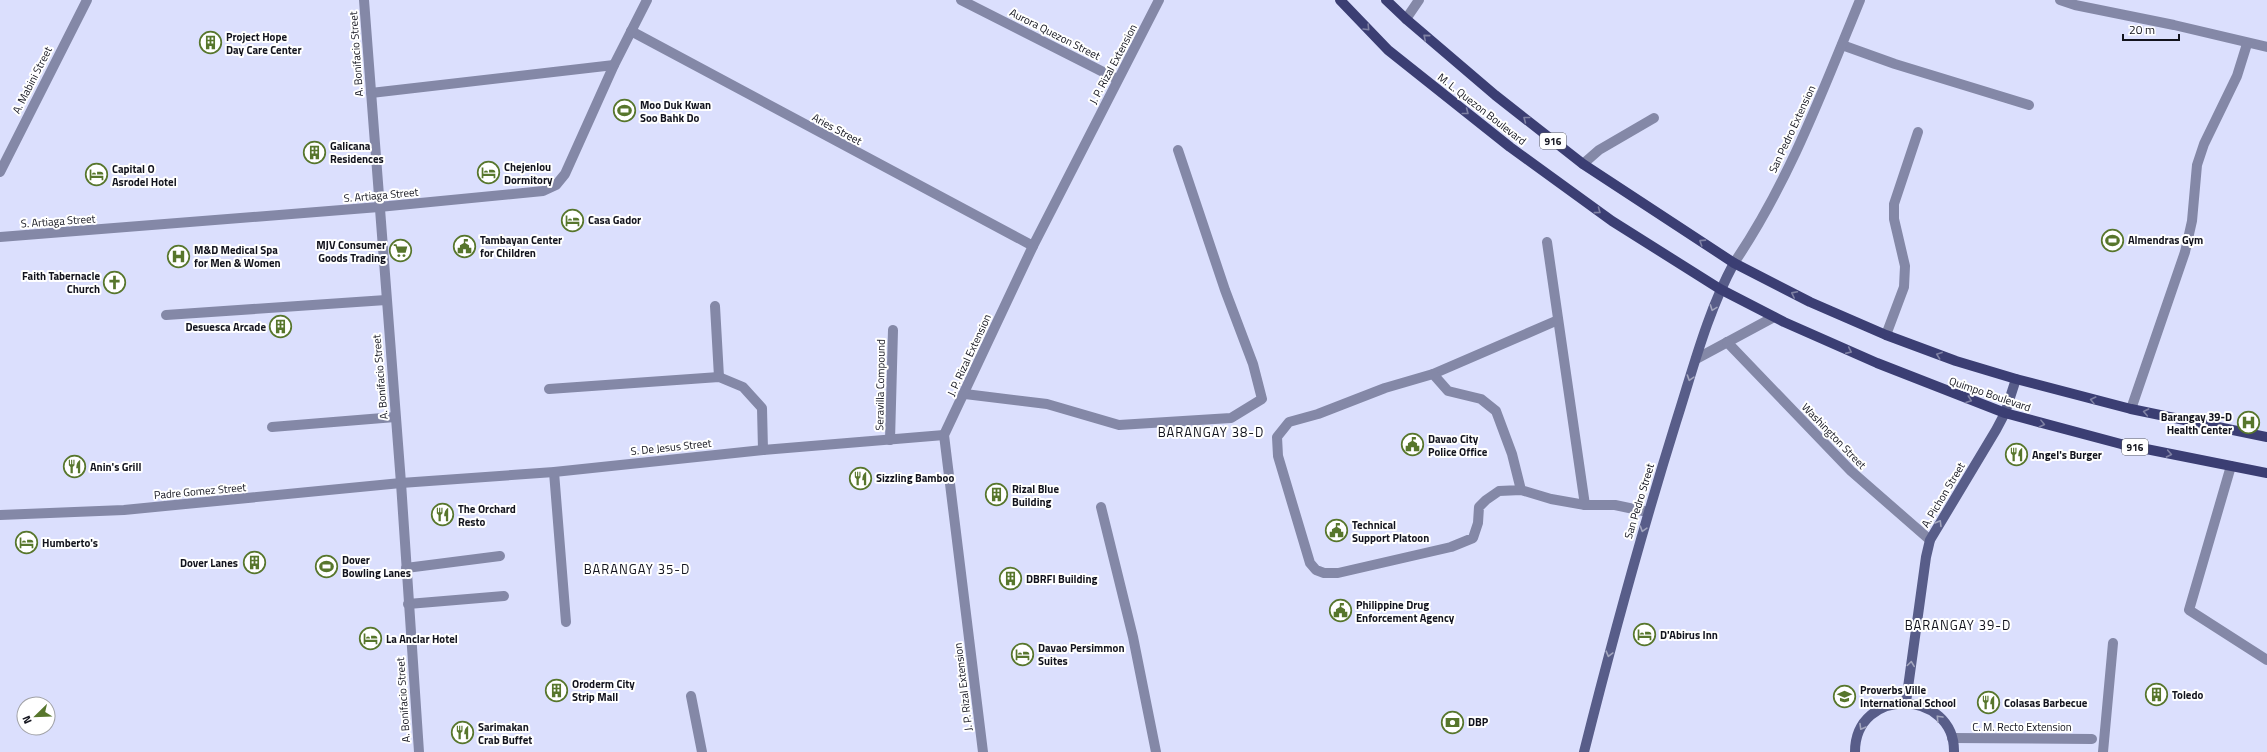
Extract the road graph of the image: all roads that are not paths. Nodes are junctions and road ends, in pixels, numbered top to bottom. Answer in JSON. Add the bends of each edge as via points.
{"nodes":[{"id":1,"x":87,"y":0,"type":"edge"},
{"id":2,"x":364,"y":0,"type":"edge"},
{"id":3,"x":647,"y":0,"type":"edge"},
{"id":4,"x":961,"y":0,"type":"edge"},
{"id":5,"x":1159,"y":0,"type":"edge"},
{"id":6,"x":1340,"y":0,"type":"edge"},
{"id":7,"x":1386,"y":0,"type":"edge"},
{"id":8,"x":1419,"y":0,"type":"edge"},
{"id":9,"x":1860,"y":0,"type":"edge"},
{"id":10,"x":2060,"y":0,"type":"edge"},
{"id":11,"x":1406,"y":19,"type":"junction"},
{"id":12,"x":631,"y":31,"type":"junction"},
{"id":13,"x":2247,"y":44,"type":"junction"},
{"id":14,"x":1842,"y":45,"type":"junction"},
{"id":15,"x":2267,"y":47,"type":"edge"},
{"id":16,"x":614,"y":65,"type":"junction"},
{"id":17,"x":1118,"y":79,"type":"junction"},
{"id":18,"x":371,"y":93,"type":"junction"},
{"id":19,"x":2029,"y":105,"type":"dead end"},
{"id":20,"x":1654,"y":118,"type":"dead end"},
{"id":21,"x":1918,"y":132,"type":"dead end"},
{"id":22,"x":1178,"y":150,"type":"dead end"},
{"id":23,"x":1583,"y":164,"type":"junction"},
{"id":24,"x":0,"y":172,"type":"edge"},
{"id":25,"x":379,"y":207,"type":"junction"},
{"id":26,"x":0,"y":237,"type":"edge"},
{"id":27,"x":1548,"y":242,"type":"dead end"},
{"id":28,"x":1033,"y":246,"type":"junction"},
{"id":29,"x":1734,"y":263,"type":"junction"},
{"id":30,"x":1720,"y":289,"type":"junction"},
{"id":31,"x":386,"y":300,"type":"junction"},
{"id":32,"x":715,"y":306,"type":"dead end"},
{"id":33,"x":166,"y":315,"type":"dead end"},
{"id":34,"x":1774,"y":317,"type":"junction"},
{"id":35,"x":1558,"y":320,"type":"junction"},
{"id":36,"x":893,"y":330,"type":"dead end"},
{"id":37,"x":1886,"y":335,"type":"junction"},
{"id":38,"x":1727,"y":342,"type":"junction"},
{"id":39,"x":1696,"y":359,"type":"junction"},
{"id":40,"x":1433,"y":374,"type":"junction"},
{"id":41,"x":719,"y":377,"type":"junction"},
{"id":42,"x":2016,"y":379,"type":"junction"},
{"id":43,"x":549,"y":389,"type":"dead end"},
{"id":44,"x":965,"y":394,"type":"junction"},
{"id":45,"x":2131,"y":409,"type":"junction"},
{"id":46,"x":2005,"y":413,"type":"junction"},
{"id":47,"x":396,"y":416,"type":"junction"},
{"id":48,"x":272,"y":427,"type":"dead end"},
{"id":49,"x":944,"y":435,"type":"junction"},
{"id":50,"x":2267,"y":437,"type":"edge"},
{"id":51,"x":890,"y":440,"type":"junction"},
{"id":52,"x":763,"y":450,"type":"junction"},
{"id":53,"x":2231,"y":466,"type":"junction"},
{"id":54,"x":554,"y":472,"type":"junction"},
{"id":55,"x":2267,"y":473,"type":"edge"},
{"id":56,"x":401,"y":483,"type":"junction"},
{"id":57,"x":1521,"y":490,"type":"junction"},
{"id":58,"x":1585,"y":505,"type":"junction"},
{"id":59,"x":1100,"y":507,"type":"dead end"},
{"id":60,"x":1648,"y":512,"type":"junction"},
{"id":61,"x":0,"y":515,"type":"edge"},
{"id":62,"x":1930,"y":540,"type":"junction"},
{"id":63,"x":500,"y":556,"type":"dead end"},
{"id":64,"x":406,"y":568,"type":"junction"},
{"id":65,"x":504,"y":596,"type":"dead end"},
{"id":66,"x":408,"y":604,"type":"junction"},
{"id":67,"x":566,"y":622,"type":"dead end"},
{"id":68,"x":2113,"y":643,"type":"dead end"},
{"id":69,"x":2267,"y":660,"type":"edge"},
{"id":70,"x":691,"y":696,"type":"dead end"},
{"id":71,"x":1906,"y":702,"type":"junction"},
{"id":72,"x":1952,"y":738,"type":"junction"},
{"id":73,"x":2104,"y":739,"type":"junction"},
{"id":74,"x":419,"y":752,"type":"edge"},
{"id":75,"x":702,"y":752,"type":"edge"},
{"id":76,"x":983,"y":752,"type":"edge"},
{"id":77,"x":1156,"y":752,"type":"edge"},
{"id":78,"x":1584,"y":752,"type":"edge"},
{"id":79,"x":1855,"y":752,"type":"edge"},
{"id":80,"x":1954,"y":752,"type":"edge"},
{"id":81,"x":2103,"y":752,"type":"edge"}],
"edges":[{"from":1,"to":24,"type":"street","name":"A. Mabini Street"},
{"from":2,"to":18,"type":"street","name":"A. Bonifacio Street"},
{"from":3,"to":12,"type":"street","name":"S. Artiaga Street"},
{"from":4,"to":17,"type":"street","name":"Aurora Quezon Street"},
{"from":5,"to":17,"type":"street","name":"J. P. Rizal Extension"},
{"from":6,"to":30,"type":"main road","name":"M. L. Quezon Boulevard","number":"916","one_way":true,"via":[[1388,50],[1510,147],[1612,221]]},
{"from":7,"to":11,"type":"main road","name":"M. L. Quezon Boulevard","number":"916"},
{"from":8,"to":11,"type":"street"},
{"from":9,"to":14,"type":"street","name":"San Pedro Extension"},
{"from":10,"to":13,"type":"street"},
{"from":23,"to":11,"type":"main road","name":"M. L. Quezon Boulevard","number":"916","one_way":true,"via":[[1495,95]]},
{"from":12,"to":16,"type":"street","name":"S. Artiaga Street"},
{"from":12,"to":28,"type":"street","name":"Aries Street"},
{"from":13,"to":15,"type":"street"},
{"from":13,"to":45,"type":"street","via":[[2234,83],[2204,144],[2198,165],[2192,221],[2185,252]]},
{"from":14,"to":19,"type":"street"},
{"from":14,"to":29,"type":"street","name":"San Pedro Extension","via":[[1807,130],[1757,226]]},
{"from":16,"to":18,"type":"street"},
{"from":16,"to":25,"type":"street","name":"S. Artiaga Street","via":[[565,174],[556,185],[533,192]]},
{"from":17,"to":28,"type":"street","name":"J. P. Rizal Extension"},
{"from":18,"to":25,"type":"street","name":"A. Bonifacio Street"},
{"from":20,"to":23,"type":"street","via":[[1598,150]]},
{"from":21,"to":37,"type":"street","via":[[1894,204],[1894,219],[1905,266],[1904,287]]},
{"from":22,"to":44,"type":"street","via":[[1225,290],[1252,359],[1262,399],[1231,418],[1119,425],[1047,404]]},
{"from":29,"to":23,"type":"main road","name":"M. L. Quezon Boulevard","number":"916","one_way":true},
{"from":25,"to":26,"type":"street","name":"S. Artiaga Street"},
{"from":25,"to":31,"type":"street","name":"A. Bonifacio Street"},
{"from":27,"to":35,"type":"street"},
{"from":28,"to":44,"type":"street","name":"J. P. Rizal Extension"},
{"from":29,"to":30,"type":"main road","name":"San Pedro Street"},
{"from":37,"to":29,"type":"main road","name":"Quimpo Boulevard","number":"916","one_way":true,"via":[[1810,302]]},
{"from":30,"to":34,"type":"main road","name":"Quimpo Boulevard","number":"916"},
{"from":30,"to":39,"type":"main road","name":"San Pedro Street","one_way":true},
{"from":31,"to":33,"type":"street"},
{"from":31,"to":47,"type":"street","name":"A. Bonifacio Street"},
{"from":32,"to":41,"type":"street"},
{"from":34,"to":38,"type":"street"},
{"from":34,"to":46,"type":"main road","name":"Quimpo Boulevard","number":"916","one_way":true,"via":[[1877,363]]},
{"from":35,"to":40,"type":"street"},
{"from":35,"to":58,"type":"street"},
{"from":36,"to":51,"type":"street","name":"Seravilla Compound"},
{"from":42,"to":37,"type":"main road","name":"Quimpo Boulevard","number":"916","one_way":true,"via":[[1956,361]]},
{"from":38,"to":39,"type":"street"},
{"from":38,"to":62,"type":"street","name":"Washington Street","via":[[1851,471]]},
{"from":39,"to":60,"type":"main road","name":"San Pedro Street","one_way":true},
{"from":40,"to":57,"type":"street","via":[[1448,391],[1481,399],[1496,411],[1512,454]]},
{"from":40,"to":57,"type":"street","via":[[1289,422],[1277,437],[1278,456],[1310,563],[1316,570],[1324,573],[1338,572],[1451,547],[1473,538],[1478,523],[1479,507],[1486,500],[1499,491]]},
{"from":41,"to":43,"type":"street"},
{"from":41,"to":52,"type":"street","via":[[743,387],[762,408]]},
{"from":45,"to":42,"type":"main road","name":"Quimpo Boulevard","number":"916","one_way":true},
{"from":42,"to":46,"type":"main road","name":"A. Pichon Street"},
{"from":44,"to":49,"type":"street","name":"J. P. Rizal Extension"},
{"from":50,"to":45,"type":"main road","name":"Quimpo Boulevard","number":"916","one_way":true},
{"from":46,"to":53,"type":"main road","name":"Quimpo Boulevard","number":"916","one_way":true,"via":[[2120,444]]},
{"from":62,"to":46,"type":"main road","name":"A. Pichon Street","one_way":true},
{"from":47,"to":48,"type":"street"},
{"from":47,"to":56,"type":"street","name":"A. Bonifacio Street"},
{"from":49,"to":51,"type":"street","name":"S. De Jesus Street"},
{"from":49,"to":76,"type":"street","name":"J. P. Rizal Extension"},
{"from":51,"to":52,"type":"street","name":"S. De Jesus Street"},
{"from":52,"to":54,"type":"street","name":"S. De Jesus Street"},
{"from":53,"to":55,"type":"main road","name":"Quimpo Boulevard","number":"916"},
{"from":53,"to":69,"type":"street","via":[[2188,610]]},
{"from":54,"to":56,"type":"street","name":"S. De Jesus Street"},
{"from":54,"to":67,"type":"street"},
{"from":56,"to":61,"type":"street","name":"Padre Gomez Street","via":[[124,510]]},
{"from":56,"to":64,"type":"street","name":"A. Bonifacio Street"},
{"from":57,"to":58,"type":"street"},
{"from":58,"to":60,"type":"street","via":[[1615,505]]},
{"from":59,"to":77,"type":"street","via":[[1133,637]]},
{"from":60,"to":78,"type":"main road","name":"San Pedro Street","one_way":true},
{"from":71,"to":62,"type":"main road","name":"A. Pichon Street","one_way":true},
{"from":63,"to":64,"type":"street"},
{"from":64,"to":66,"type":"street","name":"A. Bonifacio Street"},
{"from":65,"to":66,"type":"street"},
{"from":66,"to":74,"type":"street","name":"A. Bonifacio Street"},
{"from":68,"to":73,"type":"street"},
{"from":70,"to":75,"type":"street"},
{"from":72,"to":71,"type":"main road","one_way":true,"via":[[1948,728],[1934,713],[1925,707]]},
{"from":71,"to":79,"type":"main road","one_way":true,"via":[[1887,706],[1871,716],[1859,731]]},
{"from":72,"to":73,"type":"street","name":"C. M. Recto Extension"},
{"from":72,"to":80,"type":"main road"},
{"from":73,"to":81,"type":"street"}]}
